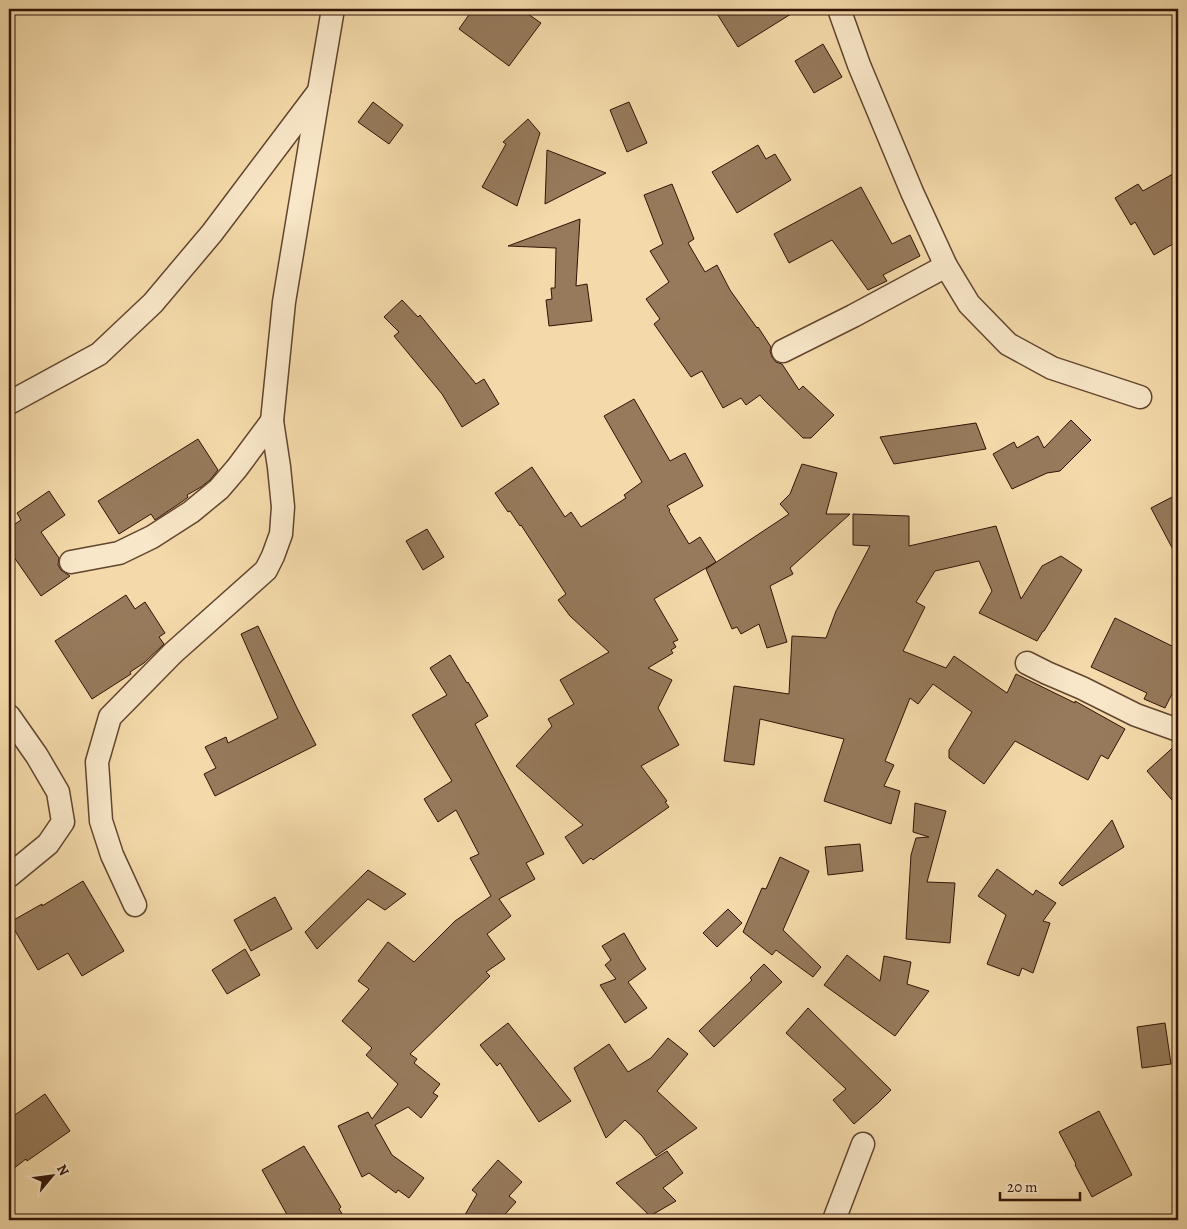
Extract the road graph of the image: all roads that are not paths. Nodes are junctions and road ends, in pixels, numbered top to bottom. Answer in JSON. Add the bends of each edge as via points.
{"nodes":[{"id":1,"x":333,"y":9,"type":"edge"},
{"id":2,"x":838,"y":9,"type":"edge"},
{"id":3,"x":319,"y":91,"type":"junction"},
{"id":4,"x":946,"y":266,"type":"junction"},
{"id":5,"x":783,"y":351,"type":"dead end"},
{"id":6,"x":1140,"y":397,"type":"dead end"},
{"id":7,"x":9,"y":403,"type":"edge"},
{"id":8,"x":272,"y":421,"type":"junction"},
{"id":9,"x":71,"y":562,"type":"dead end"},
{"id":10,"x":1027,"y":663,"type":"dead end"},
{"id":11,"x":9,"y":716,"type":"edge"},
{"id":12,"x":1178,"y":730,"type":"edge"},
{"id":13,"x":9,"y":876,"type":"edge"},
{"id":14,"x":135,"y":905,"type":"dead end"},
{"id":15,"x":863,"y":1144,"type":"dead end"},
{"id":16,"x":834,"y":1220,"type":"edge"}],
"edges":[{"from":1,"to":3,"type":"street"},
{"from":2,"to":4,"type":"street","via":[[912,192]]},
{"from":3,"to":7,"type":"street","via":[[212,233],[153,304],[99,354]]},
{"from":3,"to":8,"type":"street","via":[[284,302]]},
{"from":4,"to":5,"type":"street"},
{"from":4,"to":6,"type":"street","via":[[969,304],[1008,344],[1052,368]]},
{"from":8,"to":9,"type":"street","via":[[232,475],[191,512],[119,553]]},
{"from":8,"to":14,"type":"street","via":[[283,507],[281,534],[266,570],[173,653],[110,717],[97,762],[101,821],[112,855]]},
{"from":10,"to":12,"type":"street","via":[[1136,715]]},
{"from":11,"to":13,"type":"street","via":[[58,792],[63,822],[48,844]]},
{"from":15,"to":16,"type":"street"}]}
